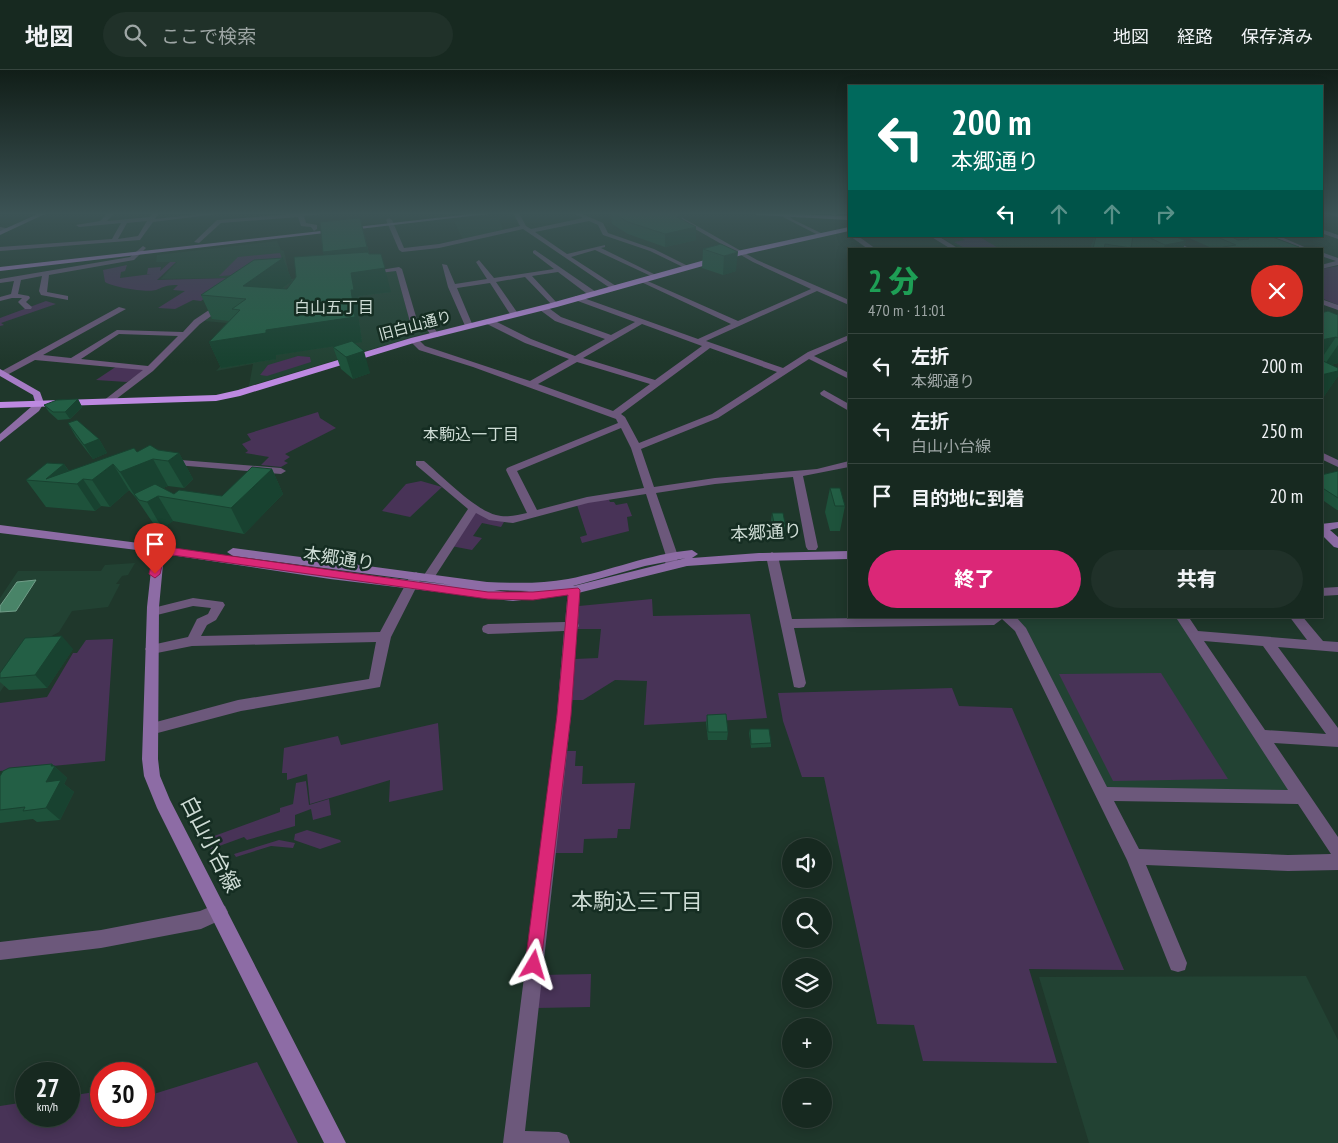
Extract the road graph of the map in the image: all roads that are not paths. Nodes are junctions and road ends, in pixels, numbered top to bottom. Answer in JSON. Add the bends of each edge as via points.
{"nodes":[{"id":1,"x":43,"y":263,"type":"edge"},
{"id":2,"x":109,"y":263,"type":"edge"},
{"id":3,"x":480,"y":263,"type":"edge"},
{"id":4,"x":550,"y":263,"type":"edge"},
{"id":5,"x":576,"y":263,"type":"edge"},
{"id":6,"x":627,"y":263,"type":"edge"},
{"id":7,"x":679,"y":263,"type":"edge"},
{"id":8,"x":702,"y":263,"type":"edge"},
{"id":9,"x":761,"y":263,"type":"edge"},
{"id":10,"x":444,"y":265,"type":"dead end"},
{"id":11,"x":687,"y":267,"type":"junction"},
{"id":12,"x":0,"y":269,"type":"edge"},
{"id":13,"x":559,"y":270,"type":"junction"},
{"id":14,"x":366,"y":273,"type":"edge"},
{"id":15,"x":46,"y":274,"type":"junction"},
{"id":16,"x":527,"y":275,"type":"junction"},
{"id":17,"x":655,"y":276,"type":"junction"},
{"id":18,"x":18,"y":278,"type":"junction"},
{"id":19,"x":0,"y":280,"type":"edge"},
{"id":20,"x":641,"y":280,"type":"junction"},
{"id":21,"x":491,"y":281,"type":"junction"},
{"id":22,"x":452,"y":286,"type":"junction"},
{"id":23,"x":613,"y":288,"type":"junction"},
{"id":24,"x":817,"y":290,"type":"junction"},
{"id":25,"x":593,"y":294,"type":"junction"},
{"id":26,"x":14,"y":295,"type":"junction"},
{"id":27,"x":848,"y":296,"type":"edge"},
{"id":28,"x":65,"y":298,"type":"dead end"},
{"id":29,"x":578,"y":298,"type":"junction"},
{"id":30,"x":0,"y":299,"type":"edge"},
{"id":31,"x":232,"y":299,"type":"edge"},
{"id":32,"x":840,"y":299,"type":"junction"},
{"id":33,"x":1323,"y":302,"type":"edge"},
{"id":34,"x":848,"y":303,"type":"edge"},
{"id":35,"x":554,"y":305,"type":"junction"},
{"id":36,"x":28,"y":307,"type":"dead end"},
{"id":37,"x":544,"y":308,"type":"junction"},
{"id":38,"x":1338,"y":308,"type":"edge"},
{"id":39,"x":122,"y":309,"type":"dead end"},
{"id":40,"x":515,"y":315,"type":"junction"},
{"id":41,"x":642,"y":321,"type":"junction"},
{"id":42,"x":490,"y":322,"type":"junction"},
{"id":43,"x":737,"y":324,"type":"junction"},
{"id":44,"x":469,"y":326,"type":"junction"},
{"id":45,"x":185,"y":334,"type":"junction"},
{"id":46,"x":435,"y":335,"type":"junction"},
{"id":47,"x":848,"y":337,"type":"edge"},
{"id":48,"x":610,"y":338,"type":"junction"},
{"id":49,"x":414,"y":340,"type":"junction"},
{"id":50,"x":700,"y":341,"type":"junction"},
{"id":51,"x":710,"y":344,"type":"junction"},
{"id":52,"x":809,"y":356,"type":"junction"},
{"id":53,"x":33,"y":357,"type":"junction"},
{"id":54,"x":574,"y":357,"type":"junction"},
{"id":55,"x":72,"y":361,"type":"junction"},
{"id":56,"x":150,"y":369,"type":"junction"},
{"id":57,"x":783,"y":371,"type":"junction"},
{"id":58,"x":1,"y":373,"type":"edge"},
{"id":59,"x":848,"y":376,"type":"edge"},
{"id":60,"x":655,"y":383,"type":"junction"},
{"id":61,"x":530,"y":385,"type":"junction"},
{"id":62,"x":824,"y":393,"type":"dead end"},
{"id":63,"x":108,"y":401,"type":"junction"},
{"id":64,"x":39,"y":403,"type":"junction"},
{"id":65,"x":0,"y":405,"type":"edge"},
{"id":66,"x":848,"y":407,"type":"edge"},
{"id":67,"x":615,"y":414,"type":"junction"},
{"id":68,"x":623,"y":424,"type":"junction"},
{"id":69,"x":0,"y":439,"type":"edge"},
{"id":70,"x":636,"y":448,"type":"junction"},
{"id":71,"x":1323,"y":456,"type":"edge"},
{"id":72,"x":420,"y":463,"type":"dead end"},
{"id":73,"x":848,"y":464,"type":"edge"},
{"id":74,"x":1338,"y":464,"type":"edge"},
{"id":75,"x":161,"y":465,"type":"edge"},
{"id":76,"x":281,"y":471,"type":"dead end"},
{"id":77,"x":797,"y":473,"type":"junction"},
{"id":78,"x":649,"y":490,"type":"junction"},
{"id":79,"x":474,"y":508,"type":"junction"},
{"id":80,"x":534,"y":515,"type":"junction"},
{"id":81,"x":0,"y":521,"type":"edge"},
{"id":82,"x":1338,"y":525,"type":"edge"},
{"id":83,"x":1323,"y":528,"type":"edge"},
{"id":84,"x":0,"y":529,"type":"edge"},
{"id":85,"x":1323,"y":530,"type":"edge"},
{"id":86,"x":1332,"y":539,"type":"edge"},
{"id":87,"x":160,"y":546,"type":"junction"},
{"id":88,"x":812,"y":547,"type":"junction"},
{"id":89,"x":848,"y":547,"type":"edge"},
{"id":90,"x":848,"y":555,"type":"edge"},
{"id":91,"x":772,"y":556,"type":"junction"},
{"id":92,"x":669,"y":559,"type":"junction"},
{"id":93,"x":418,"y":580,"type":"junction"},
{"id":94,"x":574,"y":590,"type":"junction"},
{"id":95,"x":1338,"y":591,"type":"edge"},
{"id":96,"x":1323,"y":592,"type":"edge"},
{"id":97,"x":153,"y":612,"type":"junction"},
{"id":98,"x":996,"y":618,"type":"edge"},
{"id":99,"x":1009,"y":618,"type":"edge"},
{"id":100,"x":1182,"y":618,"type":"edge"},
{"id":101,"x":1297,"y":618,"type":"edge"},
{"id":102,"x":786,"y":624,"type":"junction"},
{"id":103,"x":573,"y":626,"type":"junction"},
{"id":104,"x":488,"y":629,"type":"dead end"},
{"id":105,"x":1194,"y":635,"type":"junction"},
{"id":106,"x":384,"y":637,"type":"junction"},
{"id":107,"x":192,"y":641,"type":"junction"},
{"id":108,"x":1267,"y":641,"type":"junction"},
{"id":109,"x":1319,"y":645,"type":"junction"},
{"id":110,"x":1338,"y":647,"type":"edge"},
{"id":111,"x":152,"y":649,"type":"junction"},
{"id":112,"x":799,"y":683,"type":"dead end"},
{"id":113,"x":150,"y":729,"type":"junction"},
{"id":114,"x":1261,"y":736,"type":"junction"},
{"id":115,"x":1338,"y":740,"type":"edge"},
{"id":116,"x":1103,"y":794,"type":"junction"},
{"id":117,"x":1302,"y":798,"type":"junction"},
{"id":118,"x":1338,"y":853,"type":"edge"},
{"id":119,"x":1134,"y":857,"type":"junction"},
{"id":120,"x":220,"y":912,"type":"junction"},
{"id":121,"x":0,"y":951,"type":"edge"},
{"id":122,"x":1178,"y":963,"type":"dead end"},
{"id":123,"x":335,"y":1143,"type":"edge"},
{"id":124,"x":559,"y":1143,"type":"edge"}],
"edges":[{"from":1,"to":12,"type":"main road"},
{"from":2,"to":15,"type":"street"},
{"from":3,"to":21,"type":"street"},
{"from":4,"to":13,"type":"street"},
{"from":5,"to":23,"type":"street"},
{"from":6,"to":17,"type":"street"},
{"from":7,"to":11,"type":"street"},
{"from":8,"to":11,"type":"highway","name":"旧白山通り"},
{"from":9,"to":24,"type":"street"},
{"from":10,"to":22,"type":"street"},
{"from":11,"to":17,"type":"highway","name":"旧白山通り"},
{"from":13,"to":16,"type":"street"},
{"from":13,"to":25,"type":"street"},
{"from":14,"to":46,"type":"street","via":[[399,269],[414,322],[426,323]]},
{"from":15,"to":18,"type":"street"},
{"from":15,"to":28,"type":"street","via":[[44,293]]},
{"from":16,"to":21,"type":"street"},
{"from":16,"to":35,"type":"street"},
{"from":17,"to":20,"type":"highway","name":"旧白山通り"},
{"from":18,"to":19,"type":"street"},
{"from":18,"to":26,"type":"street"},
{"from":20,"to":23,"type":"highway","name":"旧白山通り"},
{"from":20,"to":43,"type":"street"},
{"from":21,"to":22,"type":"street"},
{"from":21,"to":40,"type":"street"},
{"from":22,"to":44,"type":"street"},
{"from":23,"to":25,"type":"highway","name":"旧白山通り"},
{"from":24,"to":32,"type":"street"},
{"from":24,"to":43,"type":"street"},
{"from":25,"to":29,"type":"highway","name":"旧白山通り"},
{"from":26,"to":30,"type":"street"},
{"from":26,"to":36,"type":"street","via":[[24,296],[26,298],[22,302]]},
{"from":27,"to":32,"type":"street"},
{"from":29,"to":35,"type":"highway","name":"旧白山通り"},
{"from":29,"to":41,"type":"street"},
{"from":31,"to":45,"type":"street"},
{"from":32,"to":34,"type":"street"},
{"from":33,"to":38,"type":"street"},
{"from":35,"to":37,"type":"highway","name":"旧白山通り"},
{"from":37,"to":40,"type":"highway","name":"旧白山通り"},
{"from":37,"to":48,"type":"street","via":[[558,319]]},
{"from":39,"to":53,"type":"street"},
{"from":40,"to":42,"type":"highway","name":"旧白山通り"},
{"from":41,"to":48,"type":"street"},
{"from":41,"to":50,"type":"street"},
{"from":42,"to":44,"type":"highway","name":"旧白山通り"},
{"from":42,"to":54,"type":"street","via":[[505,331]]},
{"from":43,"to":50,"type":"street"},
{"from":44,"to":46,"type":"highway","name":"旧白山通り"},
{"from":45,"to":55,"type":"street","via":[[117,332]]},
{"from":45,"to":56,"type":"street"},
{"from":46,"to":49,"type":"highway","name":"旧白山通り"},
{"from":47,"to":52,"type":"street"},
{"from":48,"to":54,"type":"street"},
{"from":49,"to":61,"type":"street","via":[[422,348]]},
{"from":49,"to":63,"type":"highway","name":"旧白山通り","via":[[216,398]]},
{"from":50,"to":51,"type":"street"},
{"from":51,"to":57,"type":"street"},
{"from":51,"to":60,"type":"street"},
{"from":52,"to":57,"type":"street"},
{"from":52,"to":59,"type":"street"},
{"from":53,"to":55,"type":"street"},
{"from":53,"to":58,"type":"street"},
{"from":54,"to":60,"type":"street"},
{"from":54,"to":61,"type":"street"},
{"from":55,"to":56,"type":"street"},
{"from":56,"to":63,"type":"street"},
{"from":57,"to":70,"type":"street","via":[[715,416]]},
{"from":58,"to":64,"type":"main road","via":[[37,394]]},
{"from":60,"to":67,"type":"street"},
{"from":61,"to":67,"type":"street"},
{"from":62,"to":66,"type":"street"},
{"from":63,"to":64,"type":"highway","name":"旧白山通り"},
{"from":64,"to":65,"type":"highway","name":"旧白山通り"},
{"from":64,"to":69,"type":"main road"},
{"from":67,"to":68,"type":"street"},
{"from":68,"to":70,"type":"street"},
{"from":68,"to":80,"type":"street","via":[[510,470]]},
{"from":70,"to":78,"type":"street"},
{"from":71,"to":74,"type":"street"},
{"from":72,"to":79,"type":"street"},
{"from":73,"to":77,"type":"street"},
{"from":75,"to":76,"type":"street","via":[[170,462]]},
{"from":77,"to":78,"type":"street"},
{"from":77,"to":88,"type":"street"},
{"from":78,"to":80,"type":"street","via":[[587,500]]},
{"from":78,"to":92,"type":"street"},
{"from":79,"to":80,"type":"street","via":[[493,518],[513,520]]},
{"from":79,"to":93,"type":"street"},
{"from":81,"to":87,"type":"main road","name":"本郷通り"},
{"from":82,"to":83,"type":"main road"},
{"from":84,"to":87,"type":"main road","name":"本郷通り"},
{"from":85,"to":86,"type":"main road"},
{"from":87,"to":93,"type":"main road","name":"本郷通り"},
{"from":87,"to":97,"type":"main road","name":"白山小台線"},
{"from":88,"to":89,"type":"main road","name":"本郷通り"},
{"from":88,"to":92,"type":"main road","name":"本郷通り","via":[[685,554]]},
{"from":90,"to":91,"type":"main road","name":"本郷通り"},
{"from":91,"to":92,"type":"main road","name":"本郷通り","via":[[702,561]]},
{"from":91,"to":102,"type":"street"},
{"from":92,"to":93,"type":"main road","name":"本郷通り","via":[[545,586],[487,586]]},
{"from":92,"to":94,"type":"main road","name":"本郷通り"},
{"from":93,"to":94,"type":"main road","name":"本郷通り","via":[[513,597]]},
{"from":93,"to":106,"type":"street"},
{"from":94,"to":103,"type":"street"},
{"from":95,"to":96,"type":"street"},
{"from":97,"to":107,"type":"street","via":[[193,602],[219,605],[212,617],[202,622]]},
{"from":97,"to":111,"type":"main road","name":"白山小台線"},
{"from":98,"to":102,"type":"street"},
{"from":99,"to":116,"type":"street","via":[[1020,628]]},
{"from":100,"to":105,"type":"street"},
{"from":101,"to":109,"type":"street"},
{"from":102,"to":112,"type":"street"},
{"from":103,"to":104,"type":"street"},
{"from":103,"to":124,"type":"street","via":[[513,1142]]},
{"from":105,"to":108,"type":"street"},
{"from":105,"to":114,"type":"street"},
{"from":106,"to":107,"type":"street"},
{"from":106,"to":113,"type":"street","via":[[374,682],[238,706]]},
{"from":107,"to":111,"type":"street"},
{"from":108,"to":109,"type":"street"},
{"from":108,"to":115,"type":"street"},
{"from":109,"to":110,"type":"street"},
{"from":111,"to":113,"type":"main road","name":"白山小台線"},
{"from":113,"to":120,"type":"main road","name":"白山小台線","via":[[152,776]]},
{"from":114,"to":115,"type":"street"},
{"from":114,"to":117,"type":"street"},
{"from":116,"to":117,"type":"street"},
{"from":116,"to":119,"type":"street"},
{"from":117,"to":118,"type":"street"},
{"from":118,"to":119,"type":"street","via":[[1288,863]]},
{"from":119,"to":122,"type":"street"},
{"from":120,"to":121,"type":"street","via":[[201,920],[101,939]]},
{"from":120,"to":123,"type":"main road","name":"白山小台線"}]}
